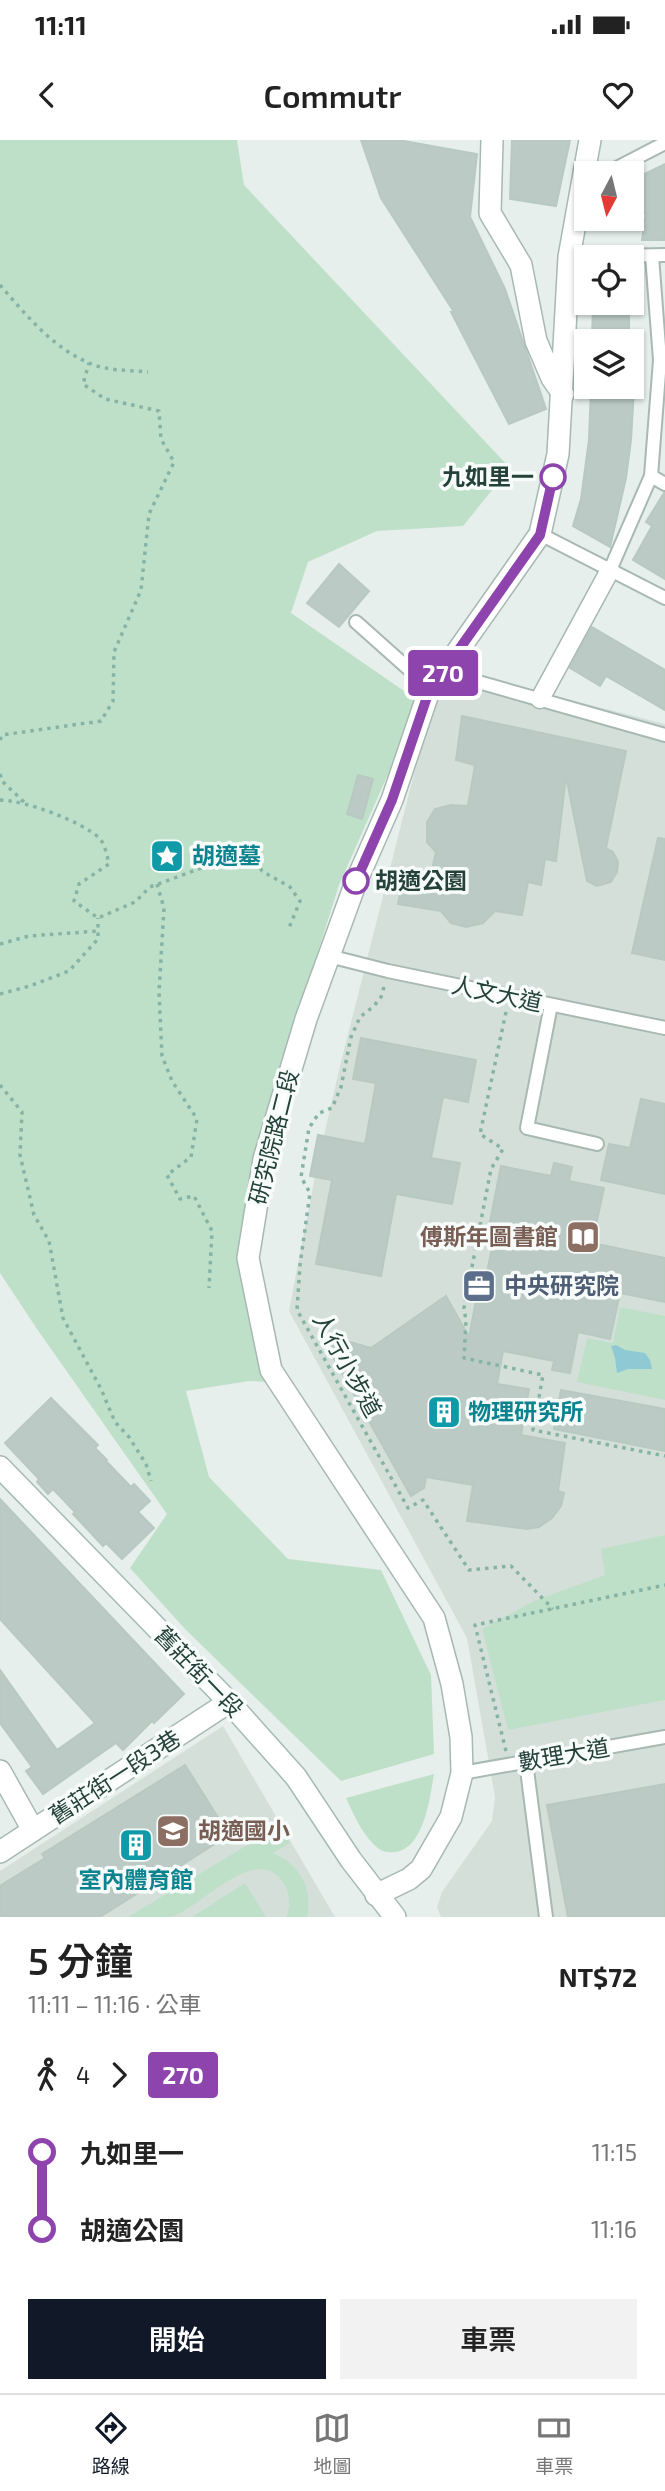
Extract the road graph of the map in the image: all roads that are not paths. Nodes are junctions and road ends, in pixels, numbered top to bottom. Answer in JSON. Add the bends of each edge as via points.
{"nodes":[{"id":1,"x":492,"y":140,"type":"edge"},
{"id":2,"x":590,"y":140,"type":"edge"},
{"id":3,"x":665,"y":143,"type":"edge"},
{"id":4,"x":587,"y":161,"type":"edge"},
{"id":5,"x":630,"y":161,"type":"edge"},
{"id":6,"x":574,"y":231,"type":"edge"},
{"id":7,"x":658,"y":256,"type":"edge"},
{"id":8,"x":569,"y":257,"type":"junction"},
{"id":9,"x":663,"y":361,"type":"edge"},
{"id":10,"x":563,"y":394,"type":"junction"},
{"id":11,"x":651,"y":476,"type":"junction"},
{"id":12,"x":665,"y":484,"type":"edge"},
{"id":13,"x":540,"y":534,"type":"junction"},
{"id":14,"x":610,"y":570,"type":"junction"},
{"id":15,"x":665,"y":598,"type":"edge"},
{"id":16,"x":356,"y":622,"type":"dead end"},
{"id":17,"x":437,"y":680,"type":"junction"},
{"id":18,"x":540,"y":699,"type":"junction"},
{"id":19,"x":665,"y":735,"type":"edge"},
{"id":20,"x":329,"y":956,"type":"junction"},
{"id":21,"x":551,"y":1005,"type":"junction"},
{"id":22,"x":665,"y":1028,"type":"edge"},
{"id":23,"x":597,"y":1144,"type":"dead end"},
{"id":24,"x":0,"y":1466,"type":"edge"},
{"id":25,"x":229,"y":1702,"type":"junction"},
{"id":26,"x":665,"y":1737,"type":"edge"},
{"id":27,"x":526,"y":1762,"type":"junction"},
{"id":28,"x":0,"y":1771,"type":"edge"},
{"id":29,"x":462,"y":1773,"type":"junction"},
{"id":30,"x":33,"y":1830,"type":"junction"},
{"id":31,"x":0,"y":1852,"type":"edge"},
{"id":32,"x":376,"y":1895,"type":"junction"},
{"id":33,"x":379,"y":1917,"type":"edge"},
{"id":34,"x":395,"y":1917,"type":"edge"},
{"id":35,"x":546,"y":1917,"type":"edge"}],
"edges":[{"from":1,"to":10,"type":"street","via":[[490,213],[521,265],[536,341]]},
{"from":2,"to":4,"type":"street","name":"研究院路二段"},
{"from":3,"to":5,"type":"lane"},
{"from":6,"to":8,"type":"street","name":"研究院路二段"},
{"from":7,"to":8,"type":"lane"},
{"from":7,"to":9,"type":"lane"},
{"from":8,"to":10,"type":"street","name":"研究院路二段"},
{"from":9,"to":11,"type":"lane"},
{"from":10,"to":13,"type":"street","name":"研究院路二段","via":[[558,454]]},
{"from":11,"to":12,"type":"lane"},
{"from":11,"to":14,"type":"lane"},
{"from":13,"to":14,"type":"lane"},
{"from":13,"to":17,"type":"street","name":"研究院路二段"},
{"from":14,"to":15,"type":"lane"},
{"from":14,"to":18,"type":"street"},
{"from":16,"to":17,"type":"lane"},
{"from":17,"to":18,"type":"lane"},
{"from":17,"to":20,"type":"street","name":"研究院路二段"},
{"from":18,"to":19,"type":"lane"},
{"from":20,"to":21,"type":"lane","name":"人文大道"},
{"from":20,"to":29,"type":"street","name":"研究院路二段","via":[[264,1159],[248,1258],[271,1370],[434,1618],[452,1684]]},
{"from":21,"to":22,"type":"lane","name":"人文大道"},
{"from":21,"to":23,"type":"lane","via":[[527,1128]]},
{"from":24,"to":25,"type":"street","name":"舊莊街一段"},
{"from":25,"to":30,"type":"street","name":"舊莊街一段3巷"},
{"from":25,"to":32,"type":"street","name":"舊莊街一段","via":[[296,1777]]},
{"from":26,"to":27,"type":"lane","name":"數理大道"},
{"from":27,"to":29,"type":"lane","name":"數理大道"},
{"from":27,"to":35,"type":"lane"},
{"from":28,"to":30,"type":"street"},
{"from":29,"to":32,"type":"street","name":"研究院路二段","via":[[451,1817],[421,1869]]},
{"from":30,"to":31,"type":"street","name":"舊莊街一段3巷"},
{"from":32,"to":33,"type":"street"},
{"from":32,"to":34,"type":"street"}]}
